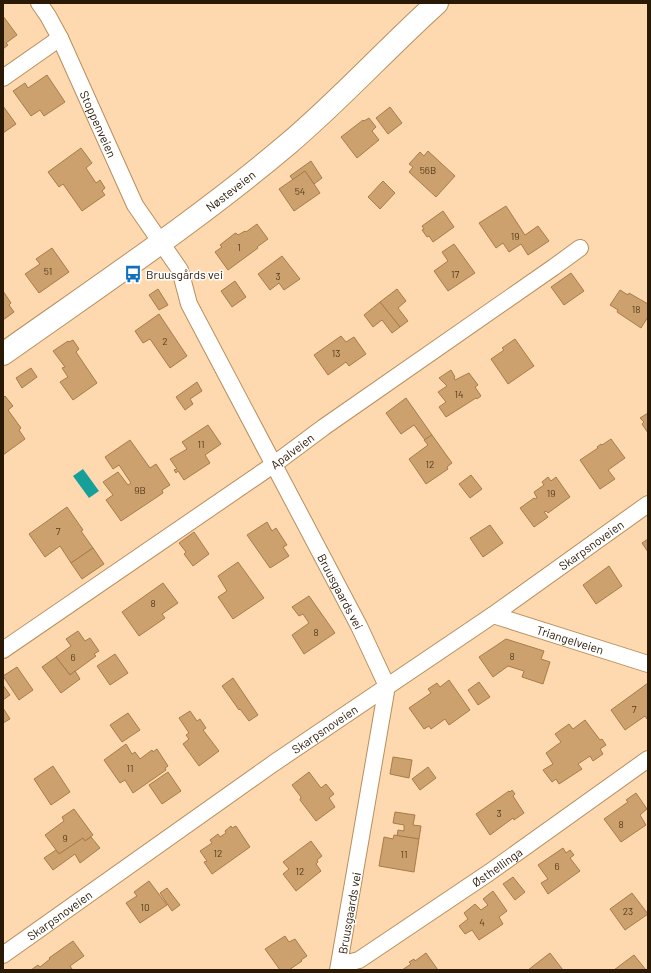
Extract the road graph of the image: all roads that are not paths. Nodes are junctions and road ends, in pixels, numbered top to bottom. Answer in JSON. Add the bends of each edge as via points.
{"nodes":[{"id":1,"x":39,"y":3,"type":"edge"},
{"id":2,"x":438,"y":3,"type":"edge"},
{"id":3,"x":60,"y":38,"type":"junction"},
{"id":4,"x":3,"y":78,"type":"edge"},
{"id":5,"x":161,"y":242,"type":"junction"},
{"id":6,"x":580,"y":248,"type":"dead end"},
{"id":7,"x":3,"y":354,"type":"edge"},
{"id":8,"x":273,"y":465,"type":"junction"},
{"id":9,"x":648,"y":504,"type":"edge"},
{"id":10,"x":493,"y":615,"type":"junction"},
{"id":11,"x":3,"y":650,"type":"edge"},
{"id":12,"x":648,"y":664,"type":"edge"},
{"id":13,"x":387,"y":686,"type":"junction"},
{"id":14,"x":648,"y":759,"type":"edge"},
{"id":15,"x":3,"y":955,"type":"edge"},
{"id":16,"x":339,"y":968,"type":"edge"}],
"edges":[{"from":1,"to":3,"type":"street","name":"Stoppenveien"},
{"from":2,"to":5,"type":"main road","name":"Nøsteveien","via":[[289,143]]},
{"from":3,"to":4,"type":"street"},
{"from":3,"to":5,"type":"street","name":"Stoppenveien","via":[[135,205]]},
{"from":5,"to":7,"type":"main road","name":"Nøsteveien"},
{"from":5,"to":8,"type":"street","name":"Bruusgaards vei","via":[[180,270],[189,304]]},
{"from":6,"to":8,"type":"street","name":"Apalveien"},
{"from":8,"to":11,"type":"street","name":"Apalveien"},
{"from":8,"to":13,"type":"street","name":"Bruusgaards vei","via":[[359,626]]},
{"from":9,"to":10,"type":"street","name":"Skarpsnoveien"},
{"from":10,"to":12,"type":"street","name":"Triangelveien"},
{"from":10,"to":13,"type":"street","name":"Skarpsnoveien"},
{"from":13,"to":15,"type":"street","name":"Skarpsnoveien"},
{"from":13,"to":16,"type":"street","name":"Bruusgaards vei"},
{"from":14,"to":16,"type":"street","name":"Østhellinga","via":[[490,872],[359,960]]}]}
